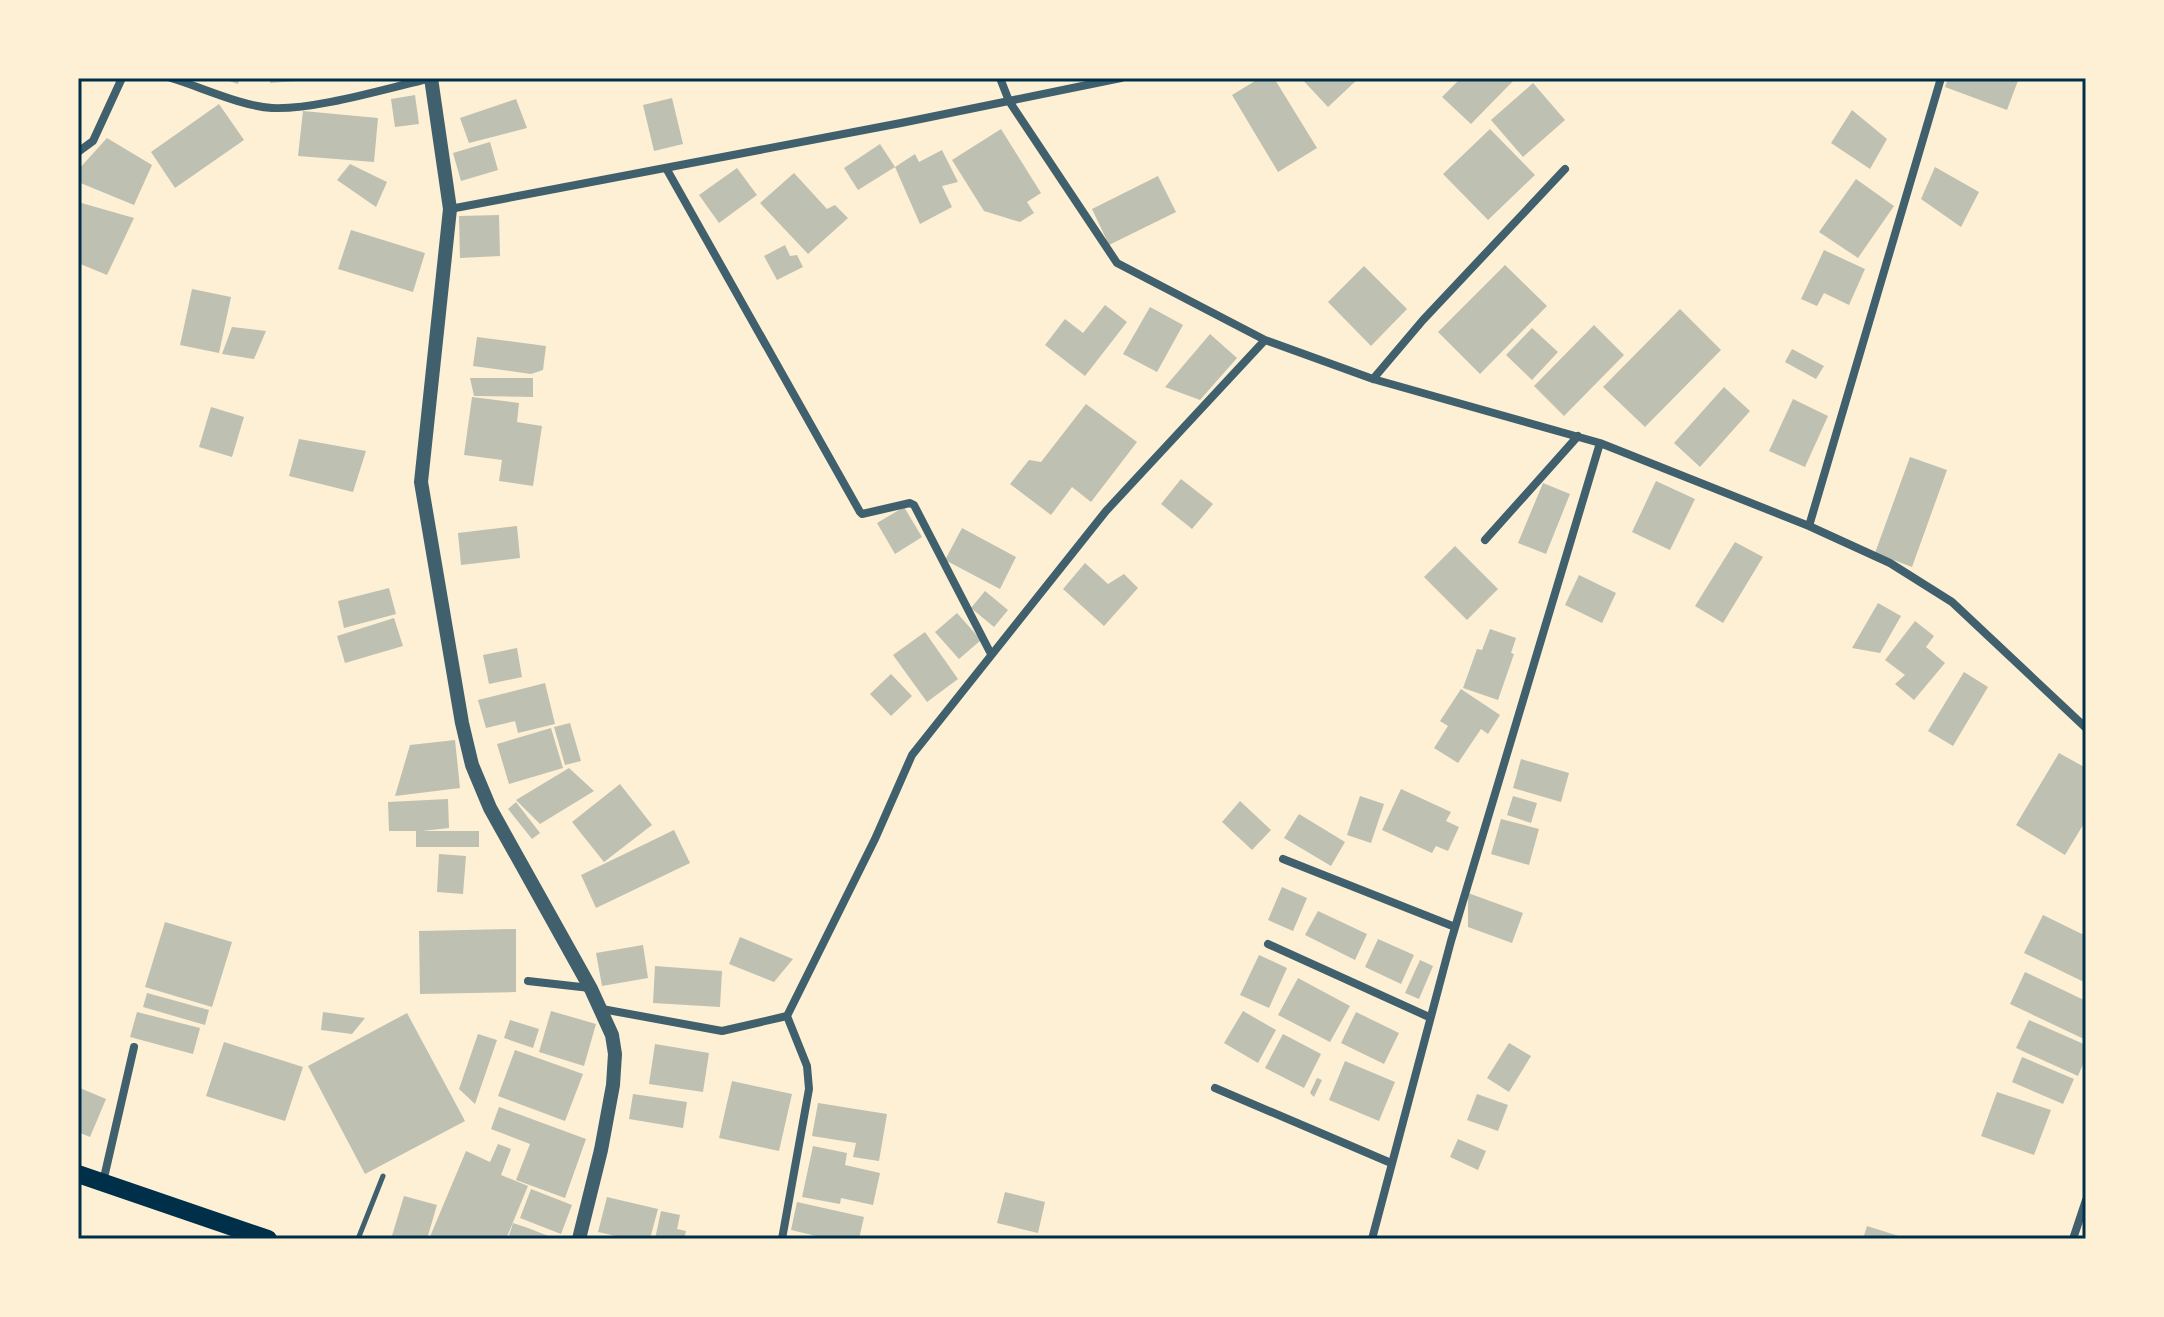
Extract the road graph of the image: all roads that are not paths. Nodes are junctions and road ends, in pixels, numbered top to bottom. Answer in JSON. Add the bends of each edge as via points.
{"nodes":[{"id":1,"x":122,"y":78,"type":"edge"},
{"id":2,"x":171,"y":78,"type":"edge"},
{"id":3,"x":432,"y":78,"type":"edge"},
{"id":4,"x":1000,"y":78,"type":"edge"},
{"id":5,"x":1121,"y":78,"type":"edge"},
{"id":6,"x":1941,"y":78,"type":"edge"},
{"id":7,"x":1009,"y":101,"type":"junction"},
{"id":8,"x":78,"y":152,"type":"edge"},
{"id":9,"x":666,"y":168,"type":"junction"},
{"id":10,"x":1565,"y":169,"type":"dead end"},
{"id":11,"x":450,"y":209,"type":"junction"},
{"id":12,"x":1265,"y":340,"type":"junction"},
{"id":13,"x":1373,"y":379,"type":"junction"},
{"id":14,"x":1578,"y":436,"type":"junction"},
{"id":15,"x":1600,"y":443,"type":"junction"},
{"id":16,"x":1809,"y":526,"type":"junction"},
{"id":17,"x":1485,"y":540,"type":"dead end"},
{"id":18,"x":991,"y":654,"type":"junction"},
{"id":19,"x":2086,"y":728,"type":"edge"},
{"id":20,"x":1283,"y":859,"type":"dead end"},
{"id":21,"x":1455,"y":927,"type":"junction"},
{"id":22,"x":1268,"y":944,"type":"dead end"},
{"id":23,"x":528,"y":981,"type":"dead end"},
{"id":24,"x":591,"y":989,"type":"junction"},
{"id":25,"x":602,"y":1009,"type":"junction"},
{"id":26,"x":787,"y":1016,"type":"junction"},
{"id":27,"x":1429,"y":1017,"type":"junction"},
{"id":28,"x":134,"y":1047,"type":"dead end"},
{"id":29,"x":1215,"y":1088,"type":"dead end"},
{"id":30,"x":1391,"y":1163,"type":"junction"},
{"id":31,"x":78,"y":1174,"type":"edge"},
{"id":32,"x":383,"y":1176,"type":"dead end"},
{"id":33,"x":103,"y":1183,"type":"junction"},
{"id":34,"x":2086,"y":1200,"type":"edge"},
{"id":35,"x":268,"y":1239,"type":"edge"},
{"id":36,"x":358,"y":1239,"type":"edge"},
{"id":37,"x":579,"y":1239,"type":"edge"},
{"id":38,"x":782,"y":1239,"type":"edge"},
{"id":39,"x":1372,"y":1239,"type":"edge"},
{"id":40,"x":2073,"y":1239,"type":"edge"}],
"edges":[{"from":1,"to":8,"type":"street","via":[[93,141]]},
{"from":2,"to":3,"type":"street","via":[[271,108]]},
{"from":3,"to":11,"type":"street"},
{"from":4,"to":7,"type":"street"},
{"from":5,"to":7,"type":"street"},
{"from":6,"to":16,"type":"street"},
{"from":7,"to":9,"type":"street"},
{"from":7,"to":12,"type":"street","via":[[1117,263]]},
{"from":9,"to":11,"type":"street"},
{"from":9,"to":18,"type":"street","via":[[860,512],[914,505]]},
{"from":10,"to":13,"type":"street"},
{"from":11,"to":24,"type":"street","via":[[420,476],[457,693],[480,788]]},
{"from":12,"to":13,"type":"street"},
{"from":12,"to":18,"type":"street","via":[[1106,511]]},
{"from":13,"to":14,"type":"street"},
{"from":14,"to":15,"type":"street"},
{"from":14,"to":17,"type":"street"},
{"from":15,"to":16,"type":"street"},
{"from":15,"to":21,"type":"street"},
{"from":16,"to":19,"type":"street","via":[[1890,563],[1952,602]]},
{"from":18,"to":26,"type":"street","via":[[906,765]]},
{"from":20,"to":21,"type":"street"},
{"from":21,"to":27,"type":"street"},
{"from":22,"to":27,"type":"street"},
{"from":23,"to":24,"type":"street"},
{"from":24,"to":25,"type":"street"},
{"from":25,"to":26,"type":"street","via":[[727,1031]]},
{"from":25,"to":37,"type":"street","via":[[614,1044],[613,1085]]},
{"from":26,"to":38,"type":"street","via":[[807,1066],[809,1089]]},
{"from":27,"to":30,"type":"street"},
{"from":28,"to":33,"type":"street"},
{"from":29,"to":30,"type":"street"},
{"from":30,"to":39,"type":"street"},
{"from":31,"to":33,"type":"highway"},
{"from":32,"to":36,"type":"lane"},
{"from":33,"to":35,"type":"highway"},
{"from":34,"to":40,"type":"street"}]}
